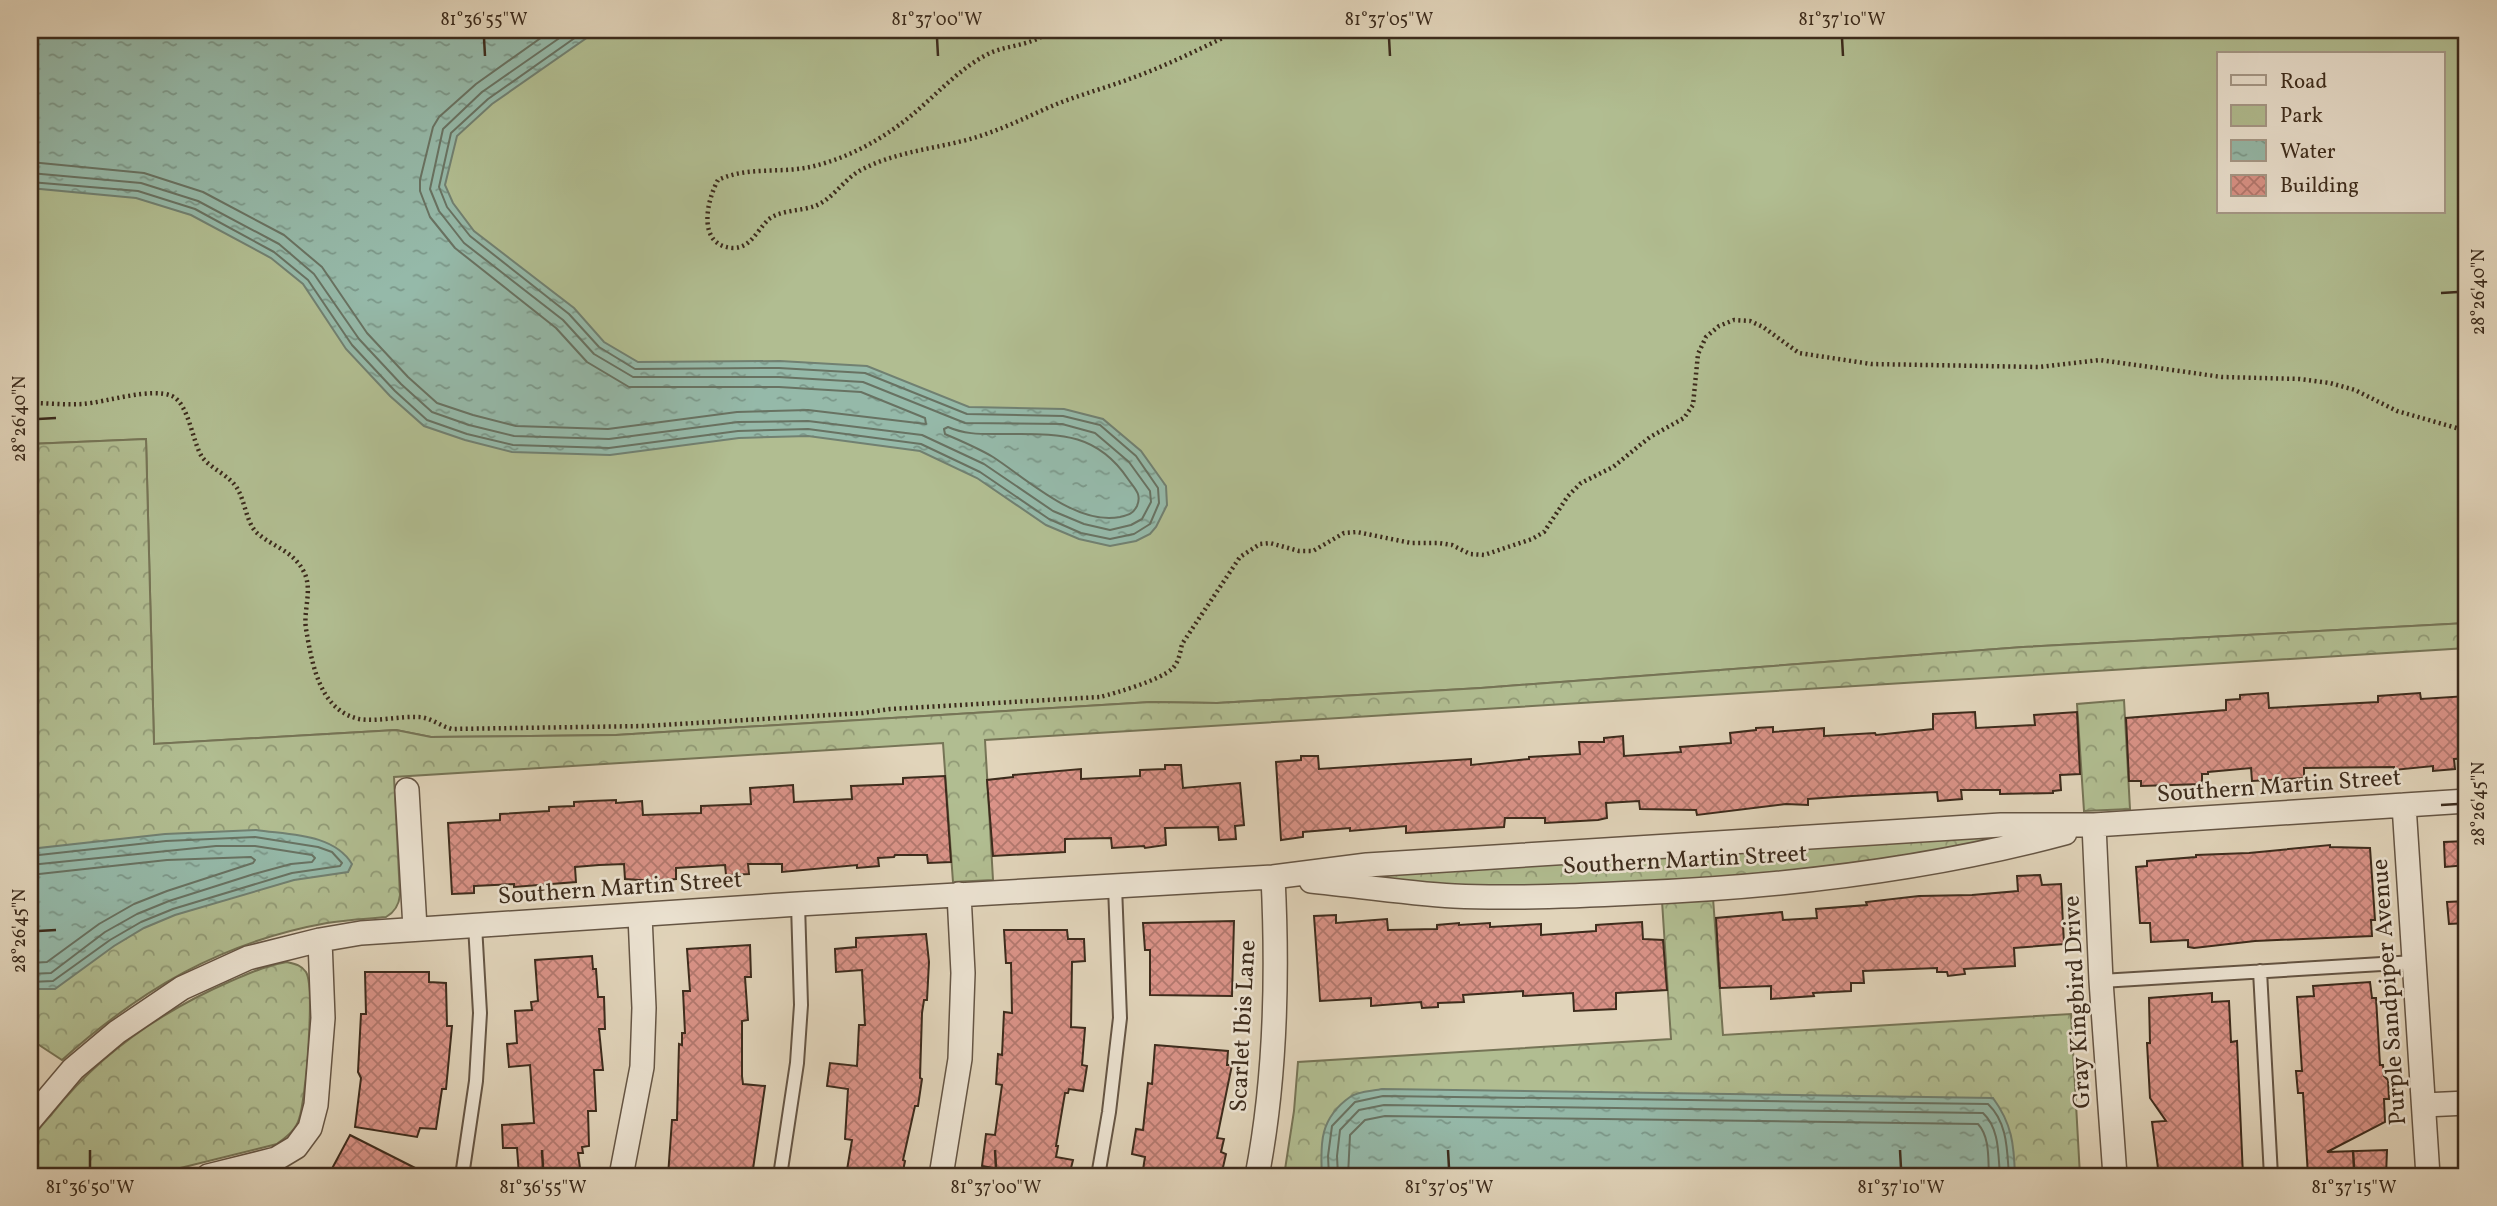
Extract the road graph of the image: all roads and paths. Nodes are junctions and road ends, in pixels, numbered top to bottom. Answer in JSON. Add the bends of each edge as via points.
{"nodes":[{"id":1,"x":1050,"y":30,"type":"edge"},
{"id":2,"x":1239,"y":30,"type":"edge"},
{"id":3,"x":30,"y":403,"type":"edge"},
{"id":4,"x":2467,"y":431,"type":"edge"},
{"id":5,"x":407,"y":790,"type":"dead end"},
{"id":6,"x":2467,"y":802,"type":"edge"},
{"id":7,"x":2404,"y":805,"type":"junction"},
{"id":8,"x":2095,"y":825,"type":"junction"},
{"id":9,"x":1273,"y":877,"type":"junction"},
{"id":10,"x":1115,"y":886,"type":"junction"},
{"id":11,"x":958,"y":894,"type":"junction"},
{"id":12,"x":798,"y":904,"type":"junction"},
{"id":13,"x":640,"y":915,"type":"junction"},
{"id":14,"x":475,"y":925,"type":"junction"},
{"id":15,"x":415,"y":928,"type":"junction"},
{"id":16,"x":320,"y":940,"type":"junction"},
{"id":17,"x":2415,"y":962,"type":"junction"},
{"id":18,"x":2260,"y":971,"type":"junction"},
{"id":19,"x":2101,"y":981,"type":"junction"},
{"id":20,"x":2467,"y":1103,"type":"edge"},
{"id":21,"x":2424,"y":1105,"type":"junction"},
{"id":22,"x":30,"y":1120,"type":"edge"},
{"id":23,"x":208,"y":1176,"type":"edge"},
{"id":24,"x":462,"y":1176,"type":"edge"},
{"id":25,"x":621,"y":1176,"type":"edge"},
{"id":26,"x":780,"y":1176,"type":"edge"},
{"id":27,"x":941,"y":1176,"type":"edge"},
{"id":28,"x":1098,"y":1176,"type":"edge"},
{"id":29,"x":1257,"y":1176,"type":"edge"},
{"id":30,"x":2115,"y":1176,"type":"edge"},
{"id":31,"x":2271,"y":1176,"type":"edge"},
{"id":32,"x":2428,"y":1176,"type":"edge"}],
"edges":[{"from":1,"to":2,"type":"path","via":[[976,60],[910,117],[847,156],[815,166],[745,171],[718,180],[708,211],[712,239],[724,246],[747,245],[771,218],[817,205],[858,172],[889,158],[1011,125]]},
{"from":3,"to":4,"type":"path","via":[[83,404],[155,394],[179,401],[204,459],[236,485],[253,529],[296,559],[305,574],[309,589],[305,620],[312,661],[319,684],[332,703],[361,719],[417,716],[452,729],[645,726],[1115,694],[1171,670],[1182,644],[1240,557],[1260,544],[1313,551],[1344,533],[1357,532],[1410,543],[1452,545],[1484,555],[1544,532],[1581,483],[1613,467],[1650,437],[1684,418],[1693,405],[1698,354],[1706,337],[1734,320],[1763,327],[1799,353],[1871,364],[2039,367],[2100,360],[2222,377],[2330,383],[2398,411]]},
{"from":5,"to":15,"type":"street"},
{"from":6,"to":7,"type":"street","name":"Southern Martin Street"},
{"from":7,"to":8,"type":"street","name":"Southern Martin Street"},
{"from":7,"to":17,"type":"street","name":"Purple Sandpiper Avenue"},
{"from":8,"to":9,"type":"street","name":"Southern Martin Street","via":[[2001,825],[1367,865]]},
{"from":8,"to":9,"type":"street","name":"Southern Martin Street","via":[[2004,849],[1912,866],[1709,890],[1456,896]]},
{"from":8,"to":19,"type":"street","name":"Gray Kingbird Drive"},
{"from":9,"to":10,"type":"street","name":"Southern Martin Street"},
{"from":9,"to":29,"type":"street","name":"Scarlet Ibis Lane","via":[[1277,959],[1273,1053]]},
{"from":10,"to":11,"type":"street","name":"Southern Martin Street"},
{"from":10,"to":28,"type":"lane","via":[[1120,1018]]},
{"from":11,"to":12,"type":"street","name":"Southern Martin Street"},
{"from":11,"to":27,"type":"street","via":[[963,973],[960,1059]]},
{"from":12,"to":13,"type":"street","name":"Southern Martin Street"},
{"from":12,"to":26,"type":"lane","via":[[801,1005]]},
{"from":13,"to":14,"type":"street","name":"Southern Martin Street"},
{"from":13,"to":25,"type":"street","via":[[642,1066]]},
{"from":14,"to":15,"type":"street","name":"Southern Martin Street"},
{"from":14,"to":24,"type":"lane","via":[[480,1013]]},
{"from":15,"to":16,"type":"street","name":"Southern Martin Street"},
{"from":16,"to":22,"type":"street","name":"Southern Martin Street","via":[[248,958],[182,988],[73,1069]]},
{"from":16,"to":23,"type":"street","via":[[323,1018],[310,1128],[296,1147],[276,1159]]},
{"from":17,"to":18,"type":"lane"},
{"from":17,"to":21,"type":"street","name":"Purple Sandpiper Avenue"},
{"from":18,"to":19,"type":"lane"},
{"from":18,"to":31,"type":"lane"},
{"from":19,"to":30,"type":"street","name":"Gray Kingbird Drive"},
{"from":20,"to":21,"type":"street"},
{"from":21,"to":32,"type":"street","name":"Purple Sandpiper Avenue"}]}
